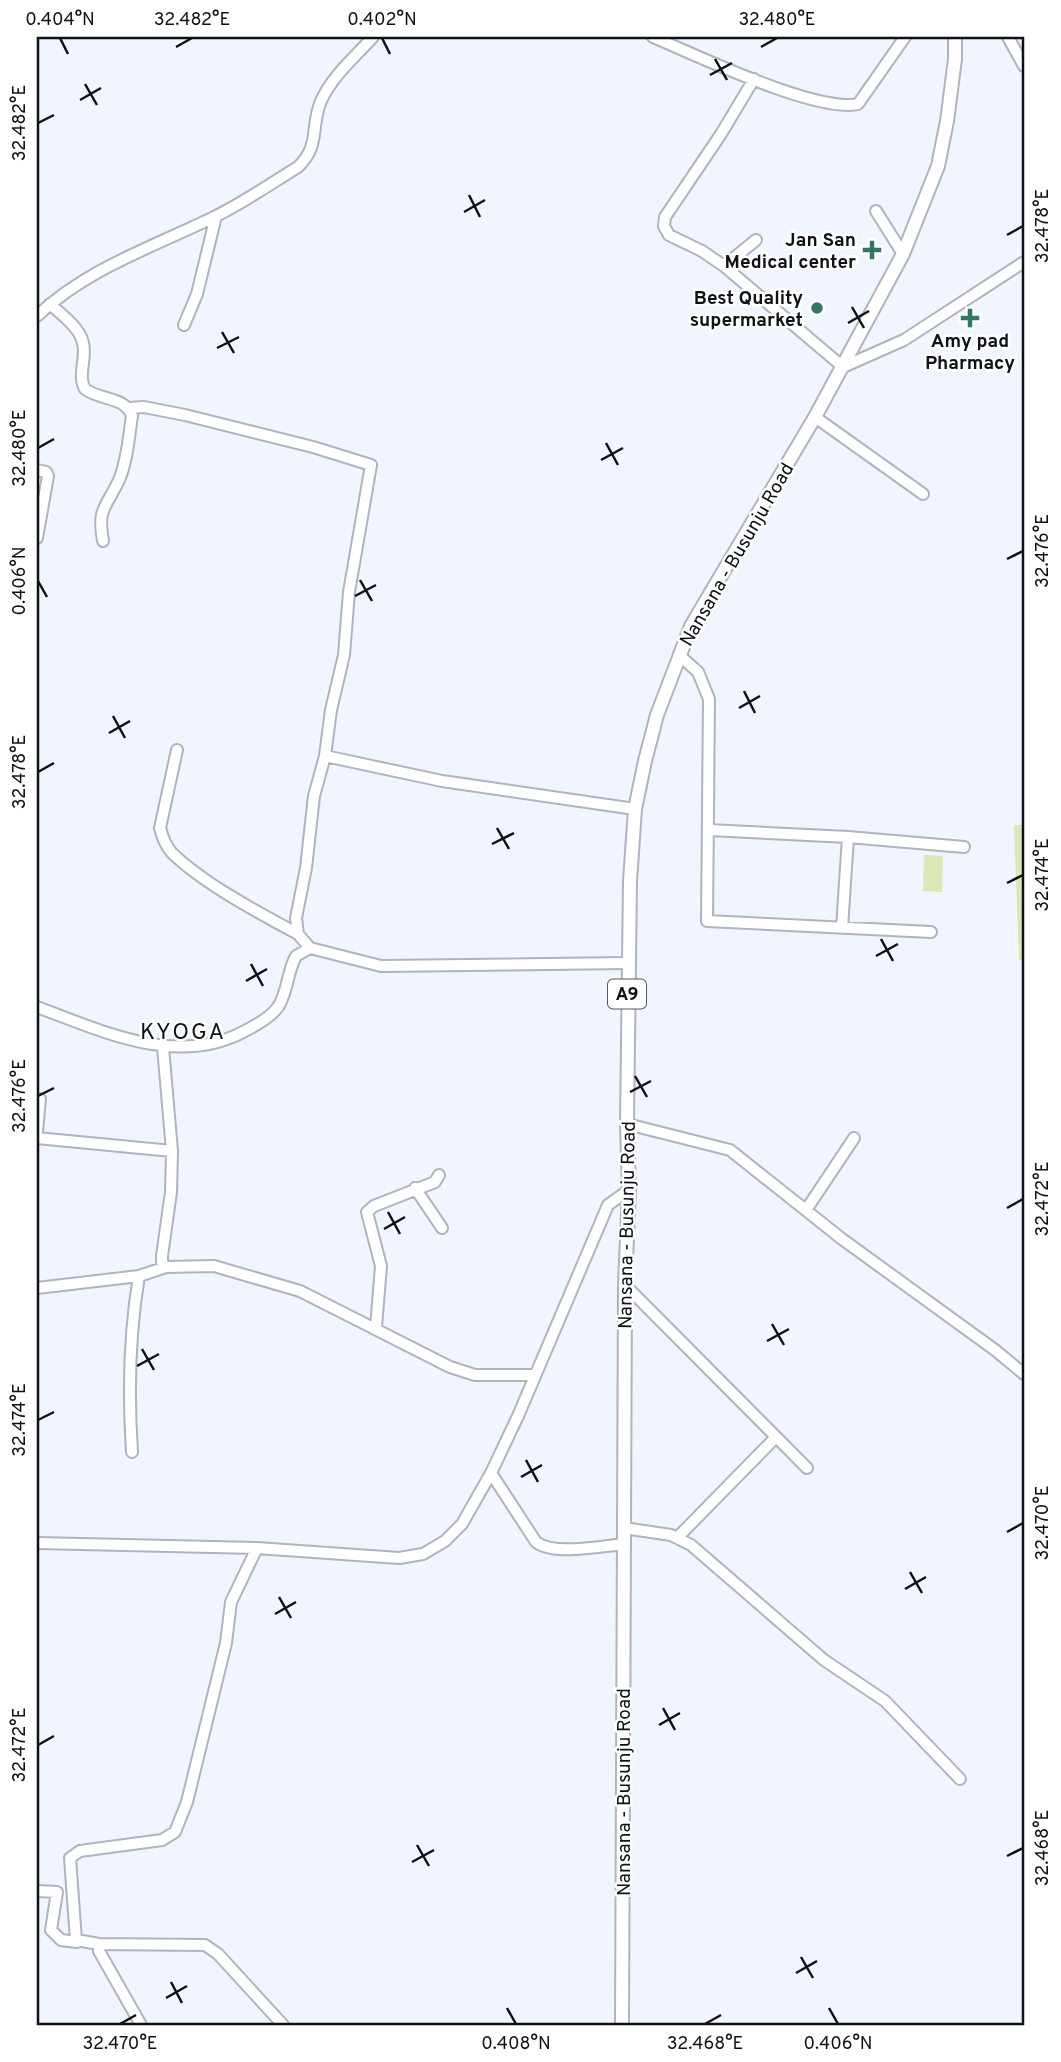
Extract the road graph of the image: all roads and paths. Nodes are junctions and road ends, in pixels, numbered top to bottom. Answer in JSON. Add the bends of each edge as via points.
{"nodes":[{"id":1,"x":373,"y":37,"type":"edge"},
{"id":2,"x":653,"y":37,"type":"edge"},
{"id":3,"x":905,"y":37,"type":"edge"},
{"id":4,"x":954,"y":37,"type":"edge"},
{"id":5,"x":1008,"y":37,"type":"edge"},
{"id":6,"x":1024,"y":66,"type":"edge"},
{"id":7,"x":754,"y":79,"type":"junction"},
{"id":8,"x":876,"y":211,"type":"dead end"},
{"id":9,"x":216,"y":216,"type":"junction"},
{"id":10,"x":756,"y":240,"type":"dead end"},
{"id":11,"x":903,"y":254,"type":"junction"},
{"id":12,"x":1024,"y":262,"type":"edge"},
{"id":13,"x":724,"y":266,"type":"junction"},
{"id":14,"x":50,"y":303,"type":"junction"},
{"id":15,"x":38,"y":314,"type":"edge"},
{"id":16,"x":184,"y":325,"type":"dead end"},
{"id":17,"x":843,"y":367,"type":"junction"},
{"id":18,"x":129,"y":408,"type":"junction"},
{"id":19,"x":815,"y":417,"type":"junction"},
{"id":20,"x":37,"y":470,"type":"edge"},
{"id":21,"x":923,"y":494,"type":"dead end"},
{"id":22,"x":37,"y":538,"type":"edge"},
{"id":23,"x":103,"y":541,"type":"dead end"},
{"id":24,"x":679,"y":655,"type":"junction"},
{"id":25,"x":177,"y":750,"type":"dead end"},
{"id":26,"x":325,"y":756,"type":"junction"},
{"id":27,"x":635,"y":809,"type":"junction"},
{"id":28,"x":709,"y":830,"type":"junction"},
{"id":29,"x":848,"y":837,"type":"junction"},
{"id":30,"x":964,"y":848,"type":"dead end"},
{"id":31,"x":842,"y":928,"type":"junction"},
{"id":32,"x":931,"y":932,"type":"dead end"},
{"id":33,"x":298,"y":934,"type":"junction"},
{"id":34,"x":310,"y":948,"type":"junction"},
{"id":35,"x":627,"y":963,"type":"junction"},
{"id":36,"x":37,"y":1009,"type":"edge"},
{"id":37,"x":163,"y":1047,"type":"junction"},
{"id":38,"x":40,"y":1099,"type":"dead end"},
{"id":39,"x":627,"y":1124,"type":"junction"},
{"id":40,"x":37,"y":1131,"type":"edge"},
{"id":41,"x":37,"y":1138,"type":"edge"},
{"id":42,"x":854,"y":1138,"type":"dead end"},
{"id":43,"x":172,"y":1151,"type":"junction"},
{"id":44,"x":439,"y":1175,"type":"dead end"},
{"id":45,"x":415,"y":1188,"type":"junction"},
{"id":46,"x":629,"y":1190,"type":"junction"},
{"id":47,"x":806,"y":1210,"type":"junction"},
{"id":48,"x":442,"y":1228,"type":"dead end"},
{"id":49,"x":166,"y":1267,"type":"junction"},
{"id":50,"x":139,"y":1276,"type":"junction"},
{"id":51,"x":625,"y":1285,"type":"junction"},
{"id":52,"x":37,"y":1288,"type":"edge"},
{"id":53,"x":376,"y":1328,"type":"junction"},
{"id":54,"x":1024,"y":1374,"type":"edge"},
{"id":55,"x":535,"y":1375,"type":"junction"},
{"id":56,"x":776,"y":1437,"type":"junction"},
{"id":57,"x":132,"y":1452,"type":"dead end"},
{"id":58,"x":807,"y":1468,"type":"dead end"},
{"id":59,"x":491,"y":1474,"type":"junction"},
{"id":60,"x":624,"y":1528,"type":"junction"},
{"id":61,"x":677,"y":1538,"type":"junction"},
{"id":62,"x":37,"y":1543,"type":"edge"},
{"id":63,"x":624,"y":1544,"type":"junction"},
{"id":64,"x":257,"y":1548,"type":"junction"},
{"id":65,"x":960,"y":1779,"type":"dead end"},
{"id":66,"x":37,"y":1891,"type":"edge"},
{"id":67,"x":77,"y":1942,"type":"junction"},
{"id":68,"x":99,"y":1944,"type":"junction"},
{"id":69,"x":141,"y":2025,"type":"edge"},
{"id":70,"x":284,"y":2025,"type":"edge"},
{"id":71,"x":622,"y":2025,"type":"edge"}],
"edges":[{"from":1,"to":9,"type":"street","via":[[320,103],[307,158]]},
{"from":2,"to":7,"type":"street"},
{"from":3,"to":7,"type":"street","via":[[858,104],[822,103]]},
{"from":4,"to":11,"type":"main road","name":"Nansana - Busunju Road","number":"A9","via":[[955,59],[938,166]]},
{"from":5,"to":6,"type":"street"},
{"from":7,"to":13,"type":"street","via":[[665,217],[669,235]]},
{"from":8,"to":11,"type":"street"},
{"from":9,"to":14,"type":"street","via":[[102,269]]},
{"from":9,"to":16,"type":"street","via":[[197,294]]},
{"from":10,"to":13,"type":"street"},
{"from":11,"to":17,"type":"main road","name":"Nansana - Busunju Road","number":"A9"},
{"from":12,"to":17,"type":"street","via":[[904,340]]},
{"from":13,"to":17,"type":"street"},
{"from":14,"to":15,"type":"street"},
{"from":14,"to":18,"type":"street","via":[[82,339],[85,389]]},
{"from":17,"to":19,"type":"main road","name":"Nansana - Busunju Road","number":"A9"},
{"from":18,"to":23,"type":"street","via":[[132,416],[120,479],[102,510]]},
{"from":18,"to":26,"type":"street","via":[[185,415],[371,465]]},
{"from":19,"to":21,"type":"street"},
{"from":19,"to":24,"type":"main road","name":"Nansana - Busunju Road","number":"A9","via":[[691,626]]},
{"from":20,"to":22,"type":"street","via":[[48,475]]},
{"from":24,"to":27,"type":"main road","name":"Nansana - Busunju Road","number":"A9","via":[[657,715]]},
{"from":24,"to":28,"type":"street","via":[[698,672],[709,699]]},
{"from":25,"to":33,"type":"street","via":[[160,828],[163,841],[192,869]]},
{"from":26,"to":27,"type":"street","via":[[442,781]]},
{"from":26,"to":33,"type":"street","via":[[314,796],[296,918]]},
{"from":27,"to":35,"type":"main road","name":"Nansana - Busunju Road","number":"A9"},
{"from":28,"to":29,"type":"street"},
{"from":28,"to":31,"type":"street","via":[[707,921]]},
{"from":29,"to":30,"type":"street"},
{"from":29,"to":31,"type":"street"},
{"from":31,"to":32,"type":"street"},
{"from":33,"to":34,"type":"street"},
{"from":34,"to":35,"type":"street","via":[[381,966]]},
{"from":34,"to":37,"type":"street","via":[[296,956],[278,1007],[260,1023],[212,1043]]},
{"from":35,"to":39,"type":"main road","name":"Nansana - Busunju Road","number":"A9"},
{"from":36,"to":37,"type":"street"},
{"from":37,"to":43,"type":"street"},
{"from":38,"to":40,"type":"street"},
{"from":39,"to":46,"type":"main road","name":"Nansana - Busunju Road","number":"A9"},
{"from":39,"to":47,"type":"street","via":[[730,1150]]},
{"from":41,"to":43,"type":"street"},
{"from":42,"to":47,"type":"street"},
{"from":43,"to":49,"type":"street","via":[[162,1256]]},
{"from":44,"to":45,"type":"street","via":[[435,1182]]},
{"from":45,"to":48,"type":"street"},
{"from":45,"to":53,"type":"street","via":[[367,1212],[381,1266]]},
{"from":46,"to":51,"type":"main road","name":"Nansana - Busunju Road","number":"A9"},
{"from":46,"to":55,"type":"street","via":[[608,1205]]},
{"from":47,"to":54,"type":"street"},
{"from":49,"to":50,"type":"street"},
{"from":49,"to":53,"type":"street","via":[[214,1266],[269,1280]]},
{"from":50,"to":52,"type":"street"},
{"from":50,"to":57,"type":"street","via":[[129,1352]]},
{"from":51,"to":56,"type":"street"},
{"from":51,"to":60,"type":"main road","name":"Nansana - Busunju Road","number":"A9"},
{"from":53,"to":55,"type":"street","via":[[475,1375]]},
{"from":55,"to":59,"type":"street"},
{"from":56,"to":58,"type":"street"},
{"from":56,"to":61,"type":"street"},
{"from":59,"to":63,"type":"street","via":[[543,1547]]},
{"from":59,"to":64,"type":"street","via":[[462,1524],[423,1554],[399,1558]]},
{"from":60,"to":61,"type":"street"},
{"from":60,"to":63,"type":"main road","name":"Nansana - Busunju Road","number":"A9"},
{"from":61,"to":65,"type":"street","via":[[691,1545],[824,1660],[885,1701]]},
{"from":62,"to":64,"type":"street"},
{"from":63,"to":71,"type":"main road","name":"Nansana - Busunju Road","number":"A9"},
{"from":64,"to":67,"type":"street","via":[[231,1602],[226,1643],[187,1802],[175,1832],[162,1840],[80,1851],[70,1858]]},
{"from":66,"to":67,"type":"street","via":[[57,1892],[51,1930],[61,1940]]},
{"from":67,"to":68,"type":"street"},
{"from":68,"to":69,"type":"street"},
{"from":68,"to":70,"type":"street","via":[[205,1945]]}]}
